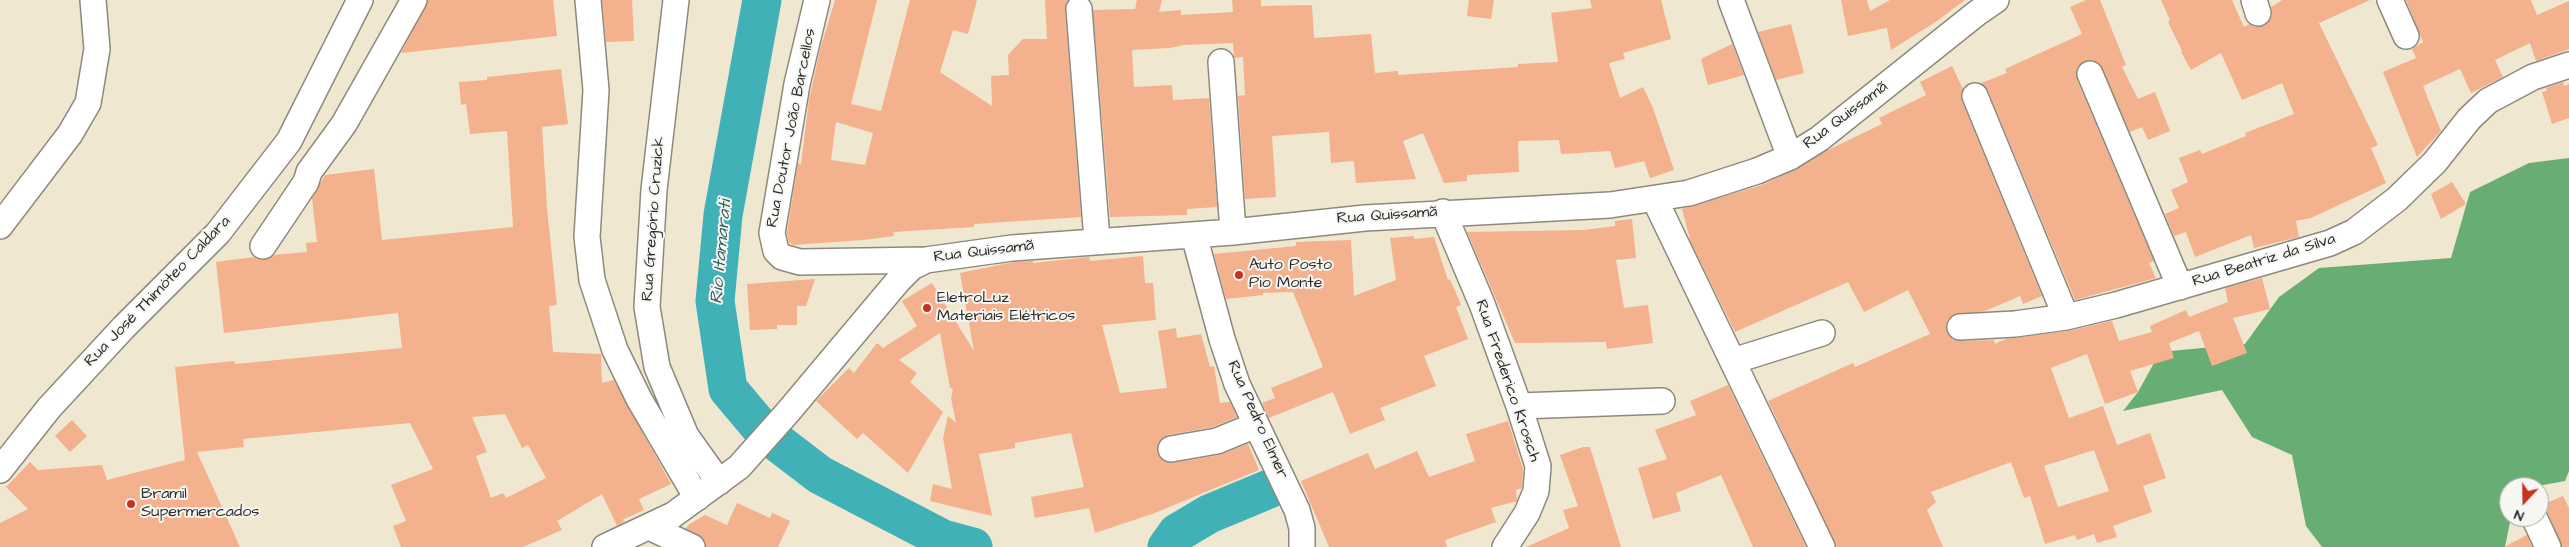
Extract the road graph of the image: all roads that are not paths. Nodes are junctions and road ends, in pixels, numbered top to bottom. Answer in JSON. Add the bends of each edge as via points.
{"nodes":[{"id":1,"x":93,"y":0,"type":"edge"},
{"id":2,"x":360,"y":0,"type":"edge"},
{"id":3,"x":414,"y":0,"type":"edge"},
{"id":4,"x":588,"y":0,"type":"edge"},
{"id":5,"x":676,"y":0,"type":"edge"},
{"id":6,"x":817,"y":0,"type":"edge"},
{"id":7,"x":1731,"y":0,"type":"edge"},
{"id":8,"x":1996,"y":0,"type":"edge"},
{"id":9,"x":2390,"y":0,"type":"edge"},
{"id":10,"x":1079,"y":10,"type":"dead end"},
{"id":11,"x":2406,"y":36,"type":"dead end"},
{"id":12,"x":1221,"y":62,"type":"dead end"},
{"id":13,"x":2569,"y":65,"type":"edge"},
{"id":14,"x":2090,"y":74,"type":"dead end"},
{"id":15,"x":1975,"y":96,"type":"dead end"},
{"id":16,"x":1790,"y":157,"type":"junction"},
{"id":17,"x":1655,"y":200,"type":"junction"},
{"id":18,"x":1443,"y":212,"type":"junction"},
{"id":19,"x":0,"y":226,"type":"edge"},
{"id":20,"x":1233,"y":232,"type":"junction"},
{"id":21,"x":1194,"y":235,"type":"junction"},
{"id":22,"x":1097,"y":240,"type":"junction"},
{"id":23,"x":263,"y":246,"type":"dead end"},
{"id":24,"x":926,"y":260,"type":"junction"},
{"id":25,"x":2180,"y":287,"type":"junction"},
{"id":26,"x":2066,"y":317,"type":"junction"},
{"id":27,"x":1960,"y":327,"type":"dead end"},
{"id":28,"x":1822,"y":333,"type":"dead end"},
{"id":29,"x":1732,"y":361,"type":"junction"},
{"id":30,"x":1662,"y":401,"type":"dead end"},
{"id":31,"x":1519,"y":406,"type":"junction"},
{"id":32,"x":1256,"y":425,"type":"junction"},
{"id":33,"x":1171,"y":449,"type":"dead end"},
{"id":34,"x":0,"y":470,"type":"edge"},
{"id":35,"x":719,"y":482,"type":"junction"},
{"id":36,"x":696,"y":498,"type":"junction"},
{"id":37,"x":649,"y":527,"type":"junction"},
{"id":38,"x":2539,"y":527,"type":"edge"},
{"id":39,"x":605,"y":547,"type":"edge"},
{"id":40,"x":692,"y":547,"type":"edge"},
{"id":41,"x":1302,"y":547,"type":"edge"},
{"id":42,"x":1505,"y":547,"type":"edge"},
{"id":43,"x":1822,"y":547,"type":"edge"},
{"id":44,"x":2548,"y":547,"type":"edge"}],
"edges":[{"from":1,"to":19,"type":"street","via":[[97,49],[88,103],[70,134]]},
{"from":2,"to":34,"type":"street","name":"Rua José Thimóteo Caldara","via":[[289,141],[218,233],[49,408]]},
{"from":3,"to":23,"type":"street","via":[[344,124],[309,172],[306,182]]},
{"from":4,"to":36,"type":"street","via":[[596,90],[587,237],[592,280],[615,350]]},
{"from":5,"to":35,"type":"street","name":"Rua Gregório Cruzick","via":[[654,190],[648,307],[657,367],[686,436]]},
{"from":6,"to":24,"type":"street","name":"Rua Doutor João Barcellos","via":[[797,84],[773,224],[776,251],[782,257],[800,262]]},
{"from":7,"to":16,"type":"street"},
{"from":8,"to":16,"type":"street","name":"Rua Quissamã","via":[[1842,122]]},
{"from":9,"to":11,"type":"street"},
{"from":10,"to":22,"type":"street"},
{"from":12,"to":20,"type":"street"},
{"from":13,"to":25,"type":"street","name":"Rua Beatriz da Silva","via":[[2533,77],[2488,101],[2469,119],[2435,162],[2397,199],[2354,232],[2330,243]]},
{"from":14,"to":25,"type":"street"},
{"from":15,"to":26,"type":"street"},
{"from":16,"to":17,"type":"street","name":"Rua Quissamã","via":[[1724,184]]},
{"from":17,"to":18,"type":"street","name":"Rua Quissamã","via":[[1566,208]]},
{"from":17,"to":29,"type":"street"},
{"from":18,"to":20,"type":"street","name":"Rua Quissamã"},
{"from":18,"to":31,"type":"street","name":"Rua Frederico Krosch","via":[[1482,304]]},
{"from":20,"to":21,"type":"street","name":"Rua Quissamã"},
{"from":21,"to":22,"type":"street","name":"Rua Quissamã"},
{"from":21,"to":32,"type":"street","name":"Rua Pedro Elmer","via":[[1222,339],[1237,384]]},
{"from":22,"to":24,"type":"street","name":"Rua Quissamã"},
{"from":24,"to":35,"type":"street","name":"Rua Quissamã","via":[[912,267],[898,281],[788,412],[739,467]]},
{"from":25,"to":26,"type":"street","name":"Rua Beatriz da Silva"},
{"from":26,"to":27,"type":"street","name":"Rua Beatriz da Silva"},
{"from":28,"to":29,"type":"street"},
{"from":29,"to":43,"type":"street"},
{"from":30,"to":31,"type":"street"},
{"from":31,"to":42,"type":"street","name":"Rua Frederico Krosch","via":[[1538,466],[1538,477],[1527,513]]},
{"from":32,"to":33,"type":"street","via":[[1217,441]]},
{"from":32,"to":41,"type":"street","name":"Rua Pedro Elmer","via":[[1297,510],[1302,528]]},
{"from":35,"to":36,"type":"street","name":"Rua Quissamã"},
{"from":36,"to":37,"type":"street","name":"Rua Quissamã"},
{"from":37,"to":39,"type":"street","name":"Rua Quissamã"},
{"from":37,"to":40,"type":"street"},
{"from":38,"to":44,"type":"street"}]}
